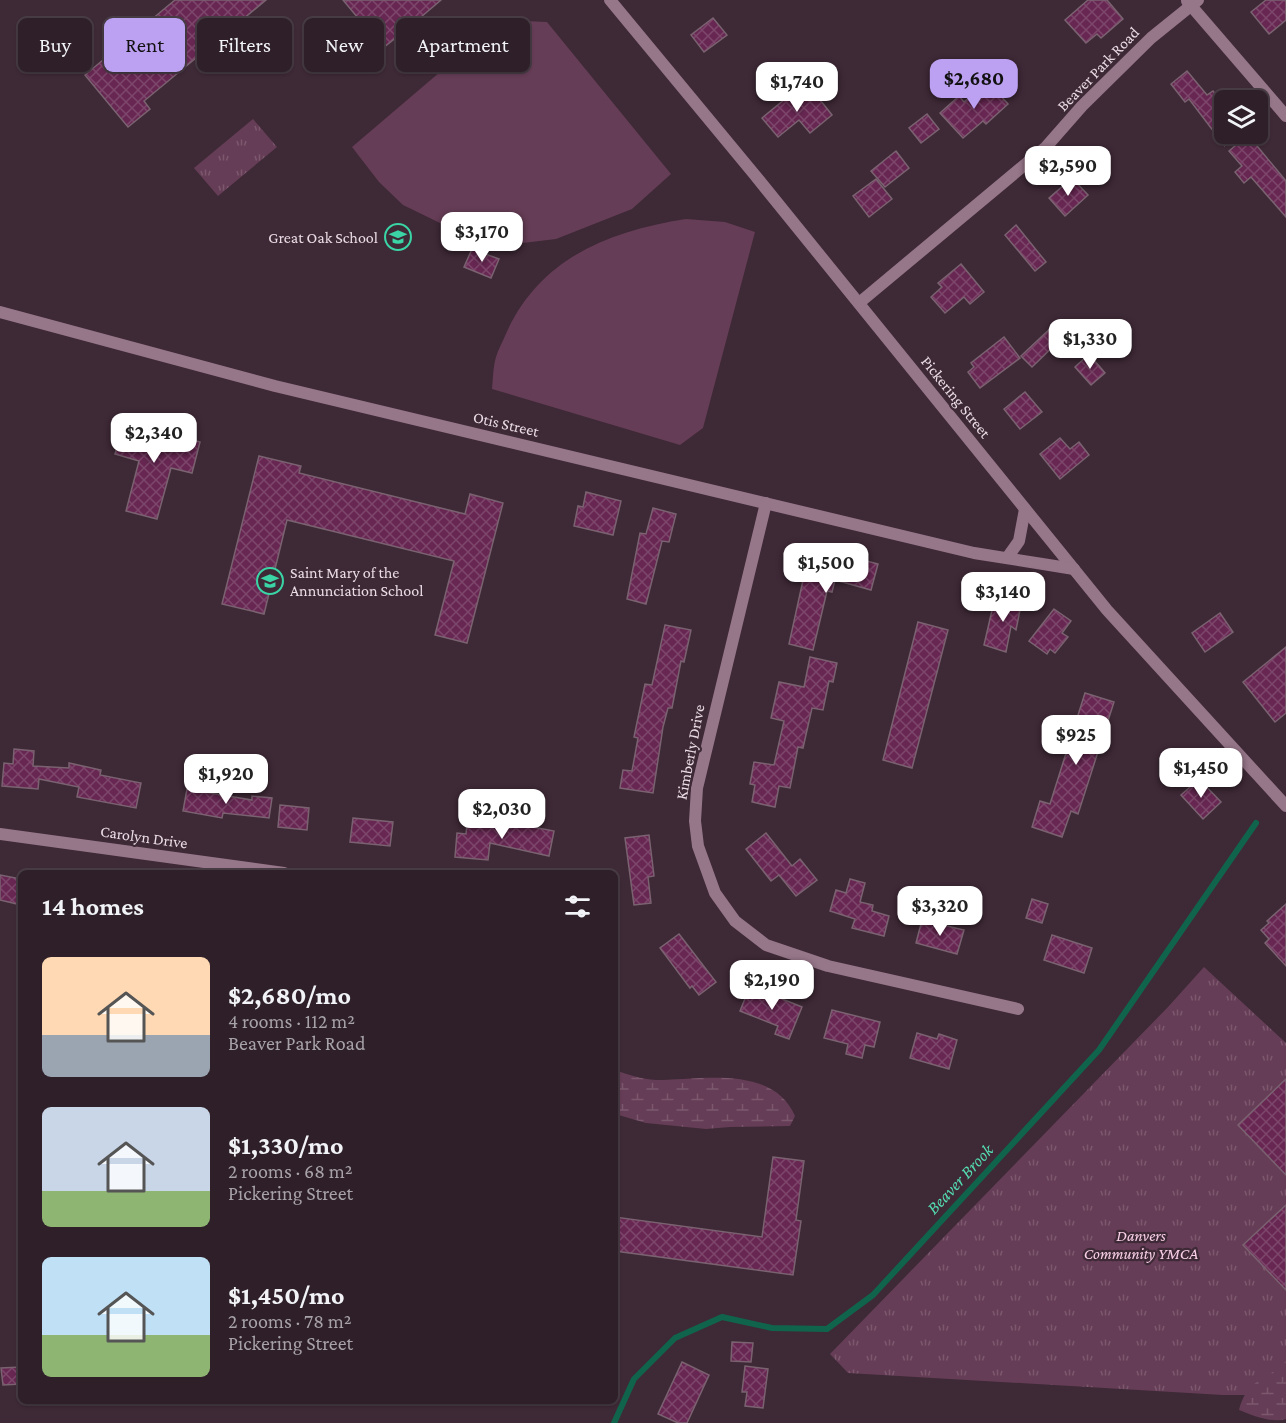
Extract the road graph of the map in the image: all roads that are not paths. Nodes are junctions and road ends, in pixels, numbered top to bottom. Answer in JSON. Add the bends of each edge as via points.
{"nodes":[{"id":1,"x":610,"y":0,"type":"edge"},
{"id":2,"x":1192,"y":2,"type":"edge"},
{"id":3,"x":1286,"y":116,"type":"edge"},
{"id":4,"x":859,"y":303,"type":"junction"},
{"id":5,"x":0,"y":312,"type":"edge"},
{"id":6,"x":766,"y":503,"type":"junction"},
{"id":7,"x":1025,"y":509,"type":"junction"},
{"id":8,"x":1007,"y":558,"type":"junction"},
{"id":9,"x":1074,"y":569,"type":"junction"},
{"id":10,"x":1286,"y":806,"type":"edge"},
{"id":11,"x":0,"y":834,"type":"edge"},
{"id":12,"x":262,"y":870,"type":"edge"},
{"id":13,"x":1018,"y":1009,"type":"dead end"}],
"edges":[{"from":1,"to":4,"type":"street","name":"Pickering Street"},
{"from":2,"to":3,"type":"street"},
{"from":2,"to":4,"type":"street","name":"Beaver Park Road","via":[[1082,106],[1046,147]]},
{"from":4,"to":7,"type":"street","name":"Pickering Street"},
{"from":5,"to":6,"type":"street","name":"Otis Street","via":[[275,386]]},
{"from":6,"to":8,"type":"street","name":"Otis Street"},
{"from":6,"to":13,"type":"street","name":"Kimberly Drive","via":[[697,788],[698,846],[715,893],[735,921],[766,945],[828,966]]},
{"from":7,"to":8,"type":"street","via":[[1020,541]]},
{"from":7,"to":9,"type":"street","name":"Pickering Street"},
{"from":8,"to":9,"type":"street","name":"Otis Street"},
{"from":9,"to":10,"type":"street","name":"Pickering Street"},
{"from":11,"to":12,"type":"street","name":"Carolyn Drive"}]}
